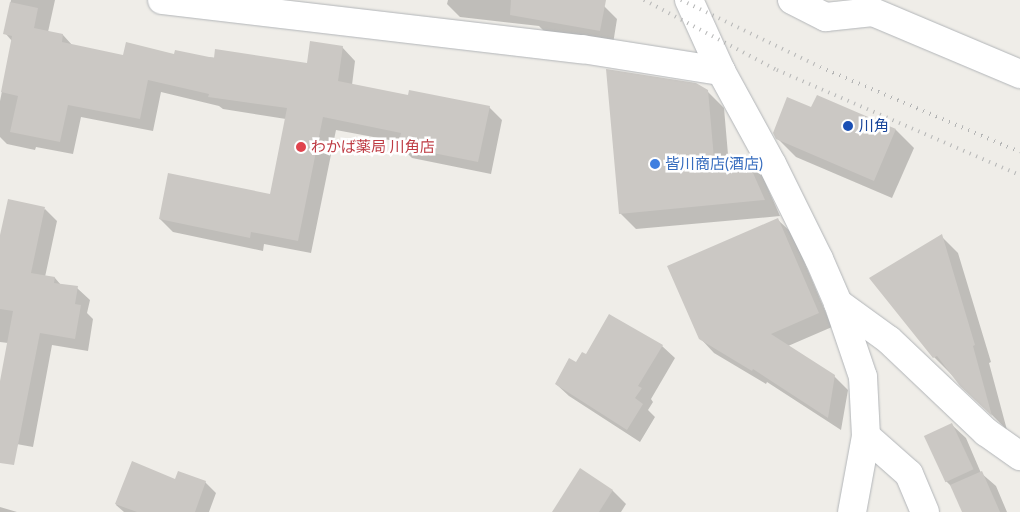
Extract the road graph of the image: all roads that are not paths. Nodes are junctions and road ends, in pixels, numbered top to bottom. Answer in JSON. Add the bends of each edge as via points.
{"nodes":[{"id":1,"x":162,"y":0,"type":"edge"},
{"id":2,"x":689,"y":0,"type":"edge"},
{"id":3,"x":792,"y":0,"type":"edge"},
{"id":4,"x":720,"y":71,"type":"junction"},
{"id":5,"x":1020,"y":74,"type":"edge"},
{"id":6,"x":838,"y":302,"type":"junction"},
{"id":7,"x":866,"y":436,"type":"junction"},
{"id":8,"x":1020,"y":456,"type":"edge"},
{"id":9,"x":852,"y":512,"type":"edge"},
{"id":10,"x":925,"y":512,"type":"edge"}],
"edges":[{"from":1,"to":4,"type":"street","via":[[582,49]]},
{"from":2,"to":4,"type":"street"},
{"from":3,"to":5,"type":"street","via":[[826,17],[873,12]]},
{"from":4,"to":6,"type":"street","via":[[772,164]]},
{"from":6,"to":7,"type":"street","via":[[863,377]]},
{"from":6,"to":8,"type":"street","via":[[889,340],[986,432]]},
{"from":7,"to":9,"type":"street"},
{"from":7,"to":10,"type":"street","via":[[909,474]]}]}
